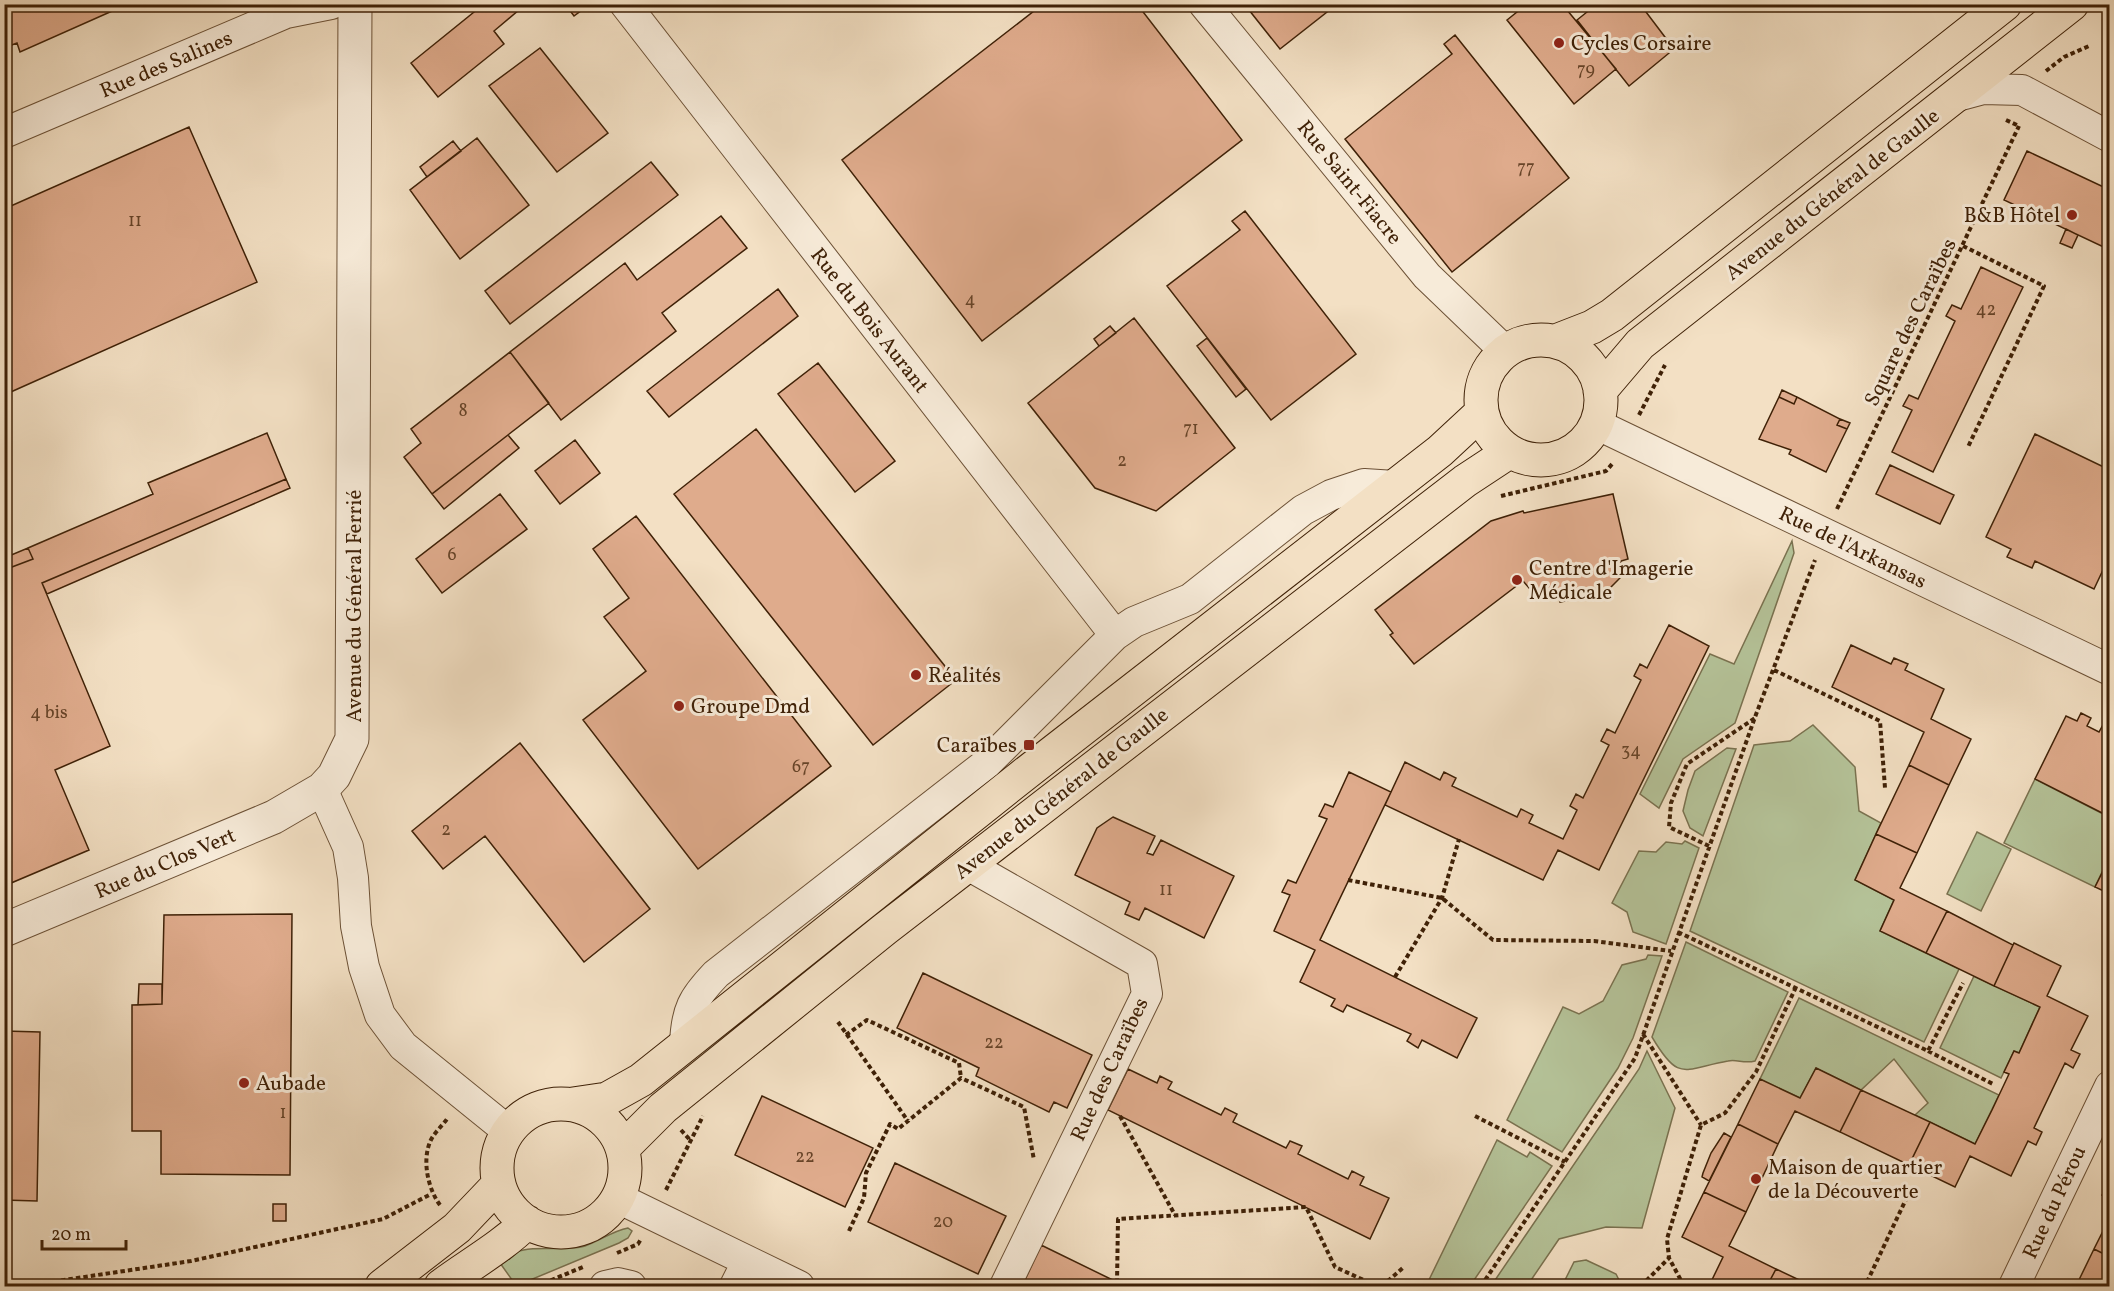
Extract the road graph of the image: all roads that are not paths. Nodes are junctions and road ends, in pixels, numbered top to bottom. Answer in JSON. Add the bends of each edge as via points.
{"nodes":[{"id":1,"x":331,"y":4,"type":"edge"},
{"id":2,"x":355,"y":4,"type":"edge"},
{"id":3,"x":625,"y":4,"type":"edge"},
{"id":4,"x":1204,"y":4,"type":"edge"},
{"id":5,"x":2005,"y":4,"type":"edge"},
{"id":6,"x":2072,"y":4,"type":"edge"},
{"id":7,"x":2032,"y":35,"type":"junction"},
{"id":8,"x":2027,"y":92,"type":"junction"},
{"id":9,"x":1957,"y":96,"type":"junction"},
{"id":10,"x":4,"y":133,"type":"edge"},
{"id":11,"x":2109,"y":137,"type":"edge"},
{"id":12,"x":1556,"y":341,"type":"junction"},
{"id":13,"x":1505,"y":351,"type":"junction"},
{"id":14,"x":1600,"y":391,"type":"junction"},
{"id":15,"x":1482,"y":412,"type":"junction"},
{"id":16,"x":1596,"y":424,"type":"junction"},
{"id":17,"x":1509,"y":452,"type":"junction"},
{"id":18,"x":1395,"y":486,"type":"junction"},
{"id":19,"x":1115,"y":635,"type":"junction"},
{"id":20,"x":2109,"y":670,"type":"edge"},
{"id":21,"x":322,"y":789,"type":"junction"},
{"id":22,"x":968,"y":865,"type":"junction"},
{"id":23,"x":4,"y":930,"type":"edge"},
{"id":24,"x":685,"y":1044,"type":"junction"},
{"id":25,"x":2109,"y":1086,"type":"edge"},
{"id":26,"x":573,"y":1104,"type":"junction"},
{"id":27,"x":508,"y":1131,"type":"junction"},
{"id":28,"x":623,"y":1148,"type":"junction"},
{"id":29,"x":499,"y":1184,"type":"junction"},
{"id":30,"x":618,"y":1198,"type":"junction"},
{"id":31,"x":527,"y":1222,"type":"junction"},
{"id":32,"x":741,"y":1274,"type":"edge"},
{"id":33,"x":382,"y":1287,"type":"edge"},
{"id":34,"x":441,"y":1287,"type":"edge"},
{"id":35,"x":605,"y":1287,"type":"edge"},
{"id":36,"x":631,"y":1287,"type":"edge"},
{"id":37,"x":799,"y":1287,"type":"edge"},
{"id":38,"x":1005,"y":1287,"type":"edge"},
{"id":39,"x":2014,"y":1287,"type":"edge"}],
"edges":[{"from":1,"to":10,"type":"street","name":"Rue des Salines","via":[[286,13]]},
{"from":2,"to":21,"type":"street","name":"Avenue du Général Ferrié","via":[[354,716],[352,740],[344,759]]},
{"from":3,"to":19,"type":"street","name":"Rue du Bois Aurant"},
{"from":4,"to":13,"type":"street","name":"Rue Saint-Fiacre","via":[[1427,276]]},
{"from":5,"to":12,"type":"main road","name":"Avenue du Général de Gaulle","via":[[1612,315]]},
{"from":6,"to":7,"type":"main road","name":"Avenue du Général de Gaulle"},
{"from":7,"to":8,"type":"street","via":[[2023,57]]},
{"from":7,"to":9,"type":"main road","name":"Avenue du Général de Gaulle"},
{"from":8,"to":9,"type":"street","via":[[1983,89]]},
{"from":8,"to":11,"type":"street"},
{"from":9,"to":14,"type":"main road","name":"Avenue du Général de Gaulle","via":[[1640,344]]},
{"from":12,"to":13,"type":"main road","via":[[1530,340]]},
{"from":12,"to":14,"type":"main road","via":[[1586,360]]},
{"from":13,"to":15,"type":"main road","via":[[1495,360],[1482,385]]},
{"from":14,"to":16,"type":"main road"},
{"from":15,"to":17,"type":"main road","via":[[1497,441]]},
{"from":15,"to":18,"type":"main road","name":"Avenue du Général de Gaulle"},
{"from":16,"to":17,"type":"main road","via":[[1575,450],[1559,457],[1534,459]]},
{"from":16,"to":20,"type":"street","name":"Rue de l'Arkansas"},
{"from":17,"to":22,"type":"main road","name":"Avenue du Général de Gaulle","via":[[1465,481]]},
{"from":18,"to":19,"type":"street","via":[[1364,484],[1331,495],[1303,510],[1190,599],[1134,621]]},
{"from":18,"to":24,"type":"main road","name":"Avenue du Général de Gaulle"},
{"from":19,"to":24,"type":"street","via":[[987,763],[716,974],[696,995],[686,1025]]},
{"from":21,"to":23,"type":"street","name":"Rue du Clos Vert","via":[[274,818]]},
{"from":21,"to":27,"type":"street","via":[[348,847],[356,926],[380,1015],[403,1046]]},
{"from":22,"to":28,"type":"main road","name":"Avenue du Général de Gaulle","via":[[663,1108]]},
{"from":22,"to":38,"type":"street","name":"Rue des Caraïbes","via":[[1142,964],[1147,994]]},
{"from":24,"to":26,"type":"main road","name":"Avenue du Général de Gaulle","via":[[641,1080],[607,1100]]},
{"from":25,"to":39,"type":"street","name":"Rue du Pérou"},
{"from":26,"to":27,"type":"main road","via":[[536,1108]]},
{"from":26,"to":28,"type":"main road","via":[[601,1117]]},
{"from":27,"to":29,"type":"main road","via":[[498,1156]]},
{"from":28,"to":30,"type":"main road","via":[[626,1165]]},
{"from":29,"to":31,"type":"main road","via":[[509,1206]]},
{"from":29,"to":33,"type":"main road","via":[[457,1228]]},
{"from":30,"to":31,"type":"main road","via":[[606,1215],[588,1227],[568,1232],[546,1231]]},
{"from":30,"to":32,"type":"street"},
{"from":31,"to":34,"type":"main road"},
{"from":32,"to":37,"type":"street"},
{"from":35,"to":36,"type":"street","via":[[618,1283]]}]}
